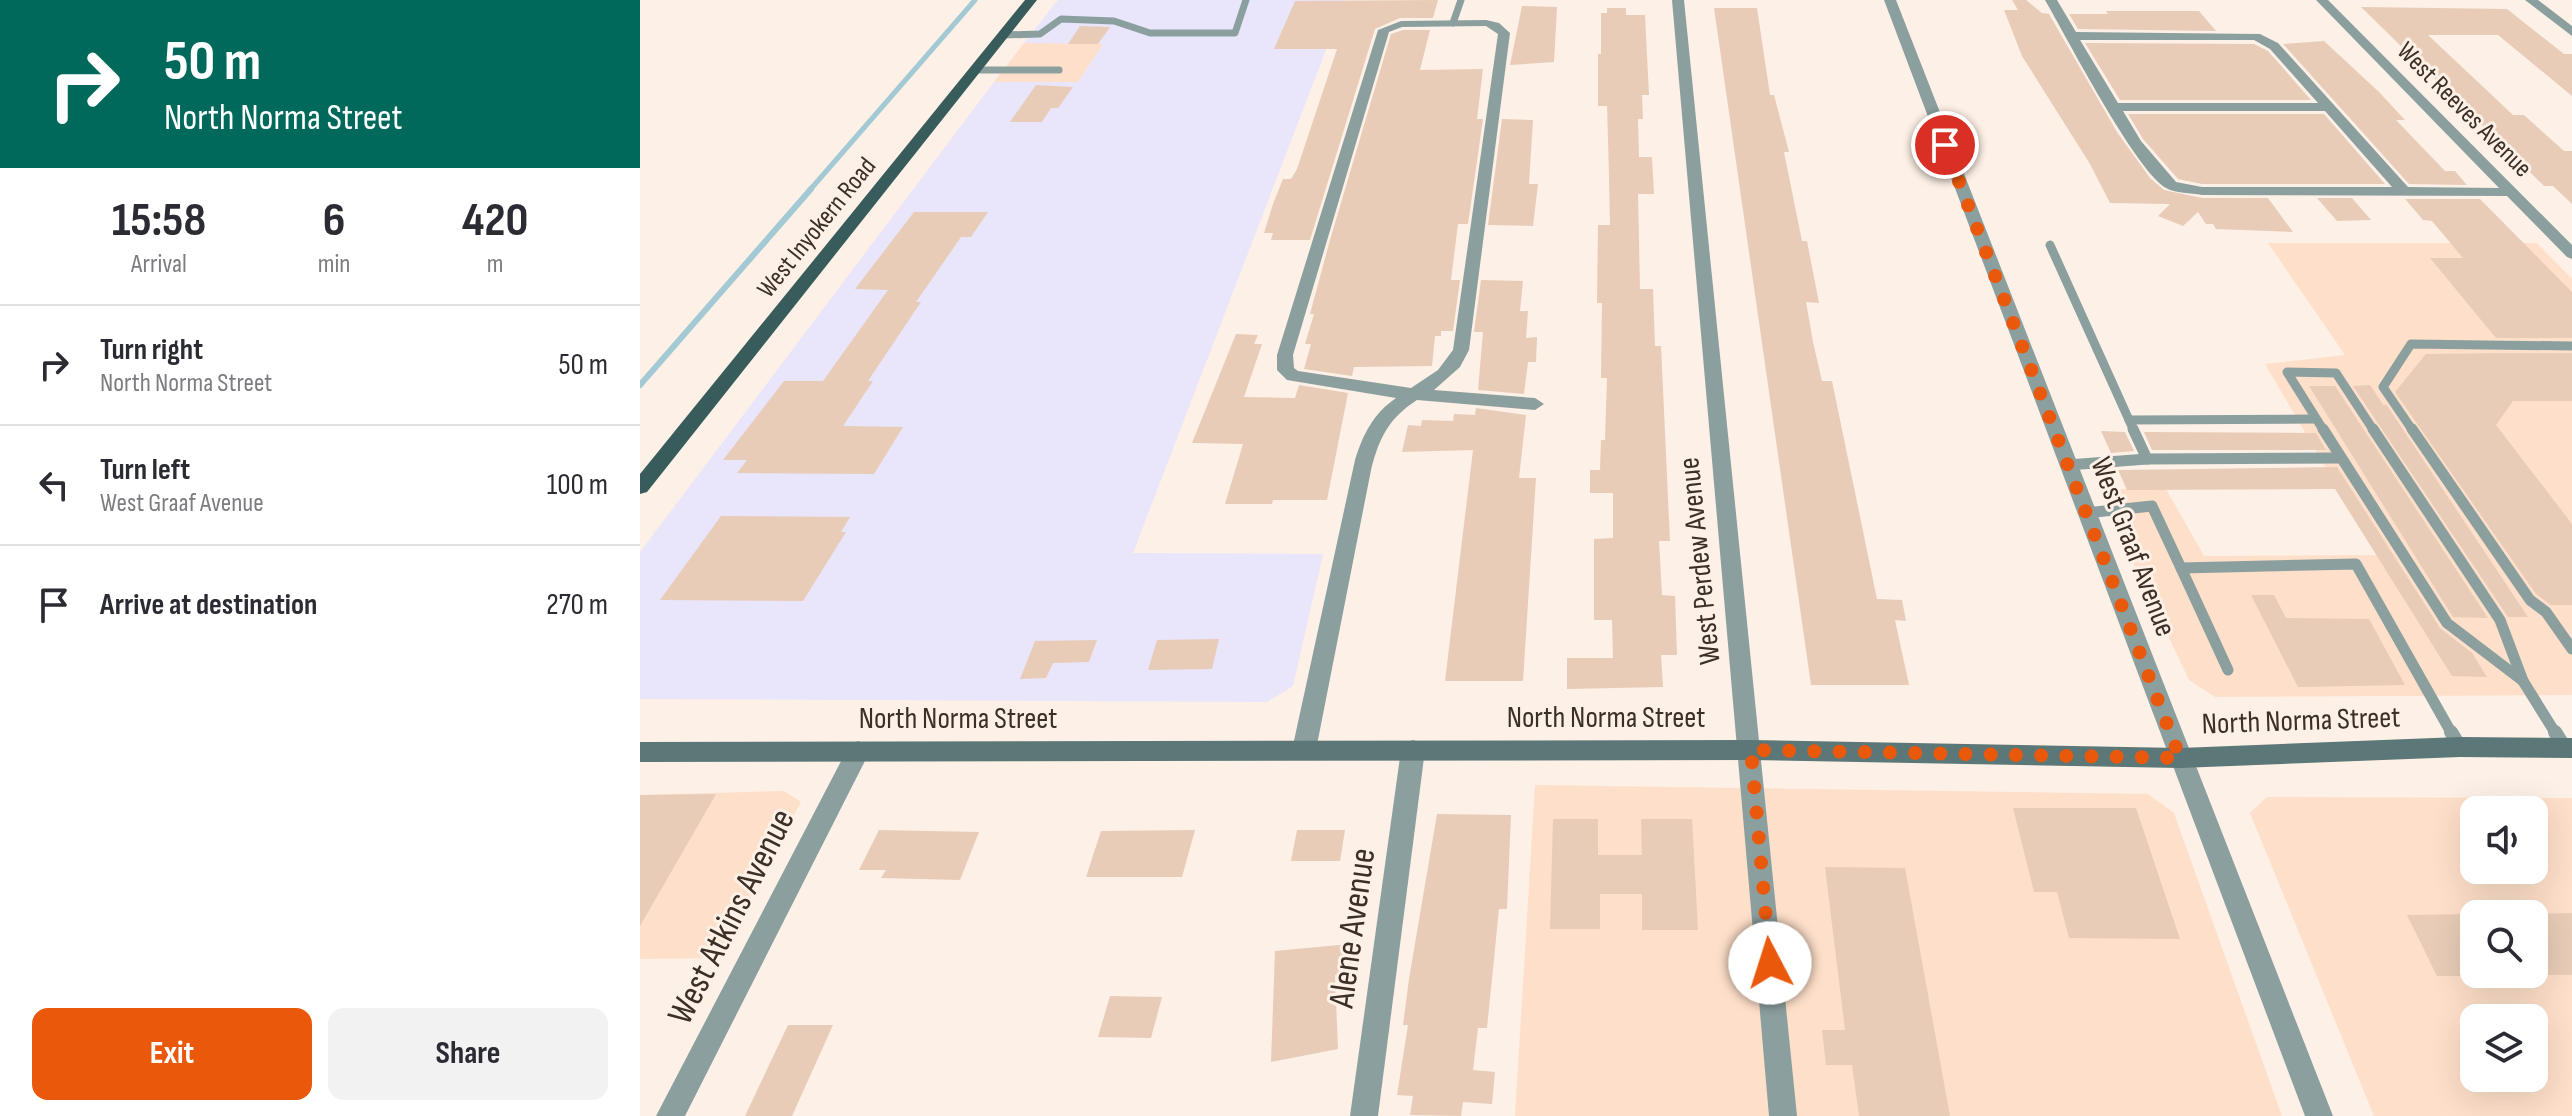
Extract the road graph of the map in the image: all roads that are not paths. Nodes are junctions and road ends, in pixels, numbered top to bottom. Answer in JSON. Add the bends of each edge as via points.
{"nodes":[{"id":1,"x":1031,"y":0,"type":"edge"},
{"id":2,"x":1246,"y":0,"type":"edge"},
{"id":3,"x":1461,"y":0,"type":"edge"},
{"id":4,"x":1678,"y":0,"type":"edge"},
{"id":5,"x":1890,"y":0,"type":"edge"},
{"id":6,"x":2051,"y":0,"type":"edge"},
{"id":7,"x":2322,"y":0,"type":"edge"},
{"id":8,"x":2531,"y":0,"type":"edge"},
{"id":9,"x":1453,"y":23,"type":"junction"},
{"id":10,"x":2572,"y":32,"type":"edge"},
{"id":11,"x":1003,"y":35,"type":"junction"},
{"id":12,"x":2071,"y":36,"type":"junction"},
{"id":13,"x":975,"y":70,"type":"junction"},
{"id":14,"x":1059,"y":70,"type":"dead end"},
{"id":15,"x":2115,"y":107,"type":"junction"},
{"id":16,"x":2328,"y":107,"type":"junction"},
{"id":17,"x":2403,"y":191,"type":"junction"},
{"id":18,"x":2512,"y":192,"type":"junction"},
{"id":19,"x":2050,"y":245,"type":"dead end"},
{"id":20,"x":2572,"y":254,"type":"edge"},
{"id":21,"x":2572,"y":346,"type":"edge"},
{"id":22,"x":1410,"y":394,"type":"junction"},
{"id":23,"x":1535,"y":404,"type":"dead end"},
{"id":24,"x":2315,"y":419,"type":"junction"},
{"id":25,"x":2129,"y":420,"type":"junction"},
{"id":26,"x":2340,"y":458,"type":"junction"},
{"id":27,"x":2147,"y":459,"type":"junction"},
{"id":28,"x":2068,"y":465,"type":"junction"},
{"id":29,"x":640,"y":487,"type":"edge"},
{"id":30,"x":2086,"y":513,"type":"junction"},
{"id":31,"x":2181,"y":568,"type":"junction"},
{"id":32,"x":2566,"y":631,"type":"edge"},
{"id":33,"x":2572,"y":649,"type":"edge"},
{"id":34,"x":2228,"y":670,"type":"dead end"},
{"id":35,"x":2523,"y":681,"type":"junction"},
{"id":36,"x":2460,"y":747,"type":"junction"},
{"id":37,"x":2569,"y":748,"type":"edge"},
{"id":38,"x":1304,"y":750,"type":"junction"},
{"id":39,"x":1413,"y":750,"type":"junction"},
{"id":40,"x":1751,"y":750,"type":"junction"},
{"id":41,"x":858,"y":751,"type":"junction"},
{"id":42,"x":642,"y":755,"type":"edge"},
{"id":43,"x":2180,"y":758,"type":"junction"},
{"id":44,"x":670,"y":1116,"type":"edge"},
{"id":45,"x":1364,"y":1116,"type":"edge"},
{"id":46,"x":1783,"y":1116,"type":"edge"},
{"id":47,"x":2319,"y":1116,"type":"edge"}],
"edges":[{"from":1,"to":11,"type":"main road","name":"West Inyokern Road"},
{"from":2,"to":11,"type":"lane","via":[[1235,33],[1150,33],[1114,21],[1061,19],[1040,34]]},
{"from":3,"to":9,"type":"lane"},
{"from":4,"to":40,"type":"street","name":"West Perdew Avenue"},
{"from":5,"to":28,"type":"street","name":"West Graaf Avenue"},
{"from":6,"to":12,"type":"street"},
{"from":7,"to":18,"type":"street","name":"West Reeves Avenue"},
{"from":8,"to":10,"type":"street"},
{"from":9,"to":22,"type":"street","via":[[1495,25],[1504,33],[1461,350],[1444,376]]},
{"from":9,"to":22,"type":"street","via":[[1401,24],[1382,32],[1285,355],[1286,370],[1293,376]]},
{"from":11,"to":13,"type":"main road","name":"West Inyokern Road"},
{"from":12,"to":15,"type":"street"},
{"from":12,"to":16,"type":"street","via":[[2256,37],[2274,46]]},
{"from":13,"to":14,"type":"lane"},
{"from":13,"to":29,"type":"main road","name":"West Inyokern Road"},
{"from":15,"to":16,"type":"street"},
{"from":15,"to":17,"type":"street","via":[[2135,142],[2172,186],[2202,191]]},
{"from":16,"to":17,"type":"street"},
{"from":17,"to":18,"type":"street"},
{"from":18,"to":20,"type":"street","name":"West Reeves Avenue"},
{"from":19,"to":25,"type":"lane"},
{"from":21,"to":32,"type":"lane","via":[[2411,344],[2383,387],[2530,600]]},
{"from":22,"to":23,"type":"street"},
{"from":22,"to":38,"type":"street","via":[[1389,410],[1372,436]]},
{"from":24,"to":25,"type":"lane"},
{"from":24,"to":26,"type":"lane"},
{"from":24,"to":35,"type":"lane","via":[[2287,372],[2336,373],[2500,620]]},
{"from":25,"to":27,"type":"lane"},
{"from":26,"to":27,"type":"lane"},
{"from":26,"to":35,"type":"lane","via":[[2447,623]]},
{"from":27,"to":28,"type":"lane"},
{"from":28,"to":30,"type":"street","name":"West Graaf Avenue"},
{"from":30,"to":31,"type":"lane","via":[[2152,506]]},
{"from":30,"to":43,"type":"street","name":"West Graaf Avenue"},
{"from":31,"to":34,"type":"lane"},
{"from":31,"to":36,"type":"lane","via":[[2356,564]]},
{"from":32,"to":33,"type":"lane"},
{"from":35,"to":37,"type":"lane"},
{"from":36,"to":37,"type":"street","name":"North Norma Street"},
{"from":36,"to":43,"type":"street","name":"North Norma Street"},
{"from":38,"to":39,"type":"street","name":"North Norma Street"},
{"from":38,"to":41,"type":"street","name":"North Norma Street"},
{"from":39,"to":40,"type":"street","name":"North Norma Street"},
{"from":39,"to":45,"type":"street","name":"Alene Avenue"},
{"from":40,"to":43,"type":"street","name":"North Norma Street"},
{"from":40,"to":46,"type":"street","name":"West Perdew Avenue"},
{"from":41,"to":42,"type":"street","name":"North Norma Street"},
{"from":41,"to":44,"type":"street","name":"West Atkins Avenue"},
{"from":43,"to":47,"type":"street","name":"West Graaf Avenue"}]}
